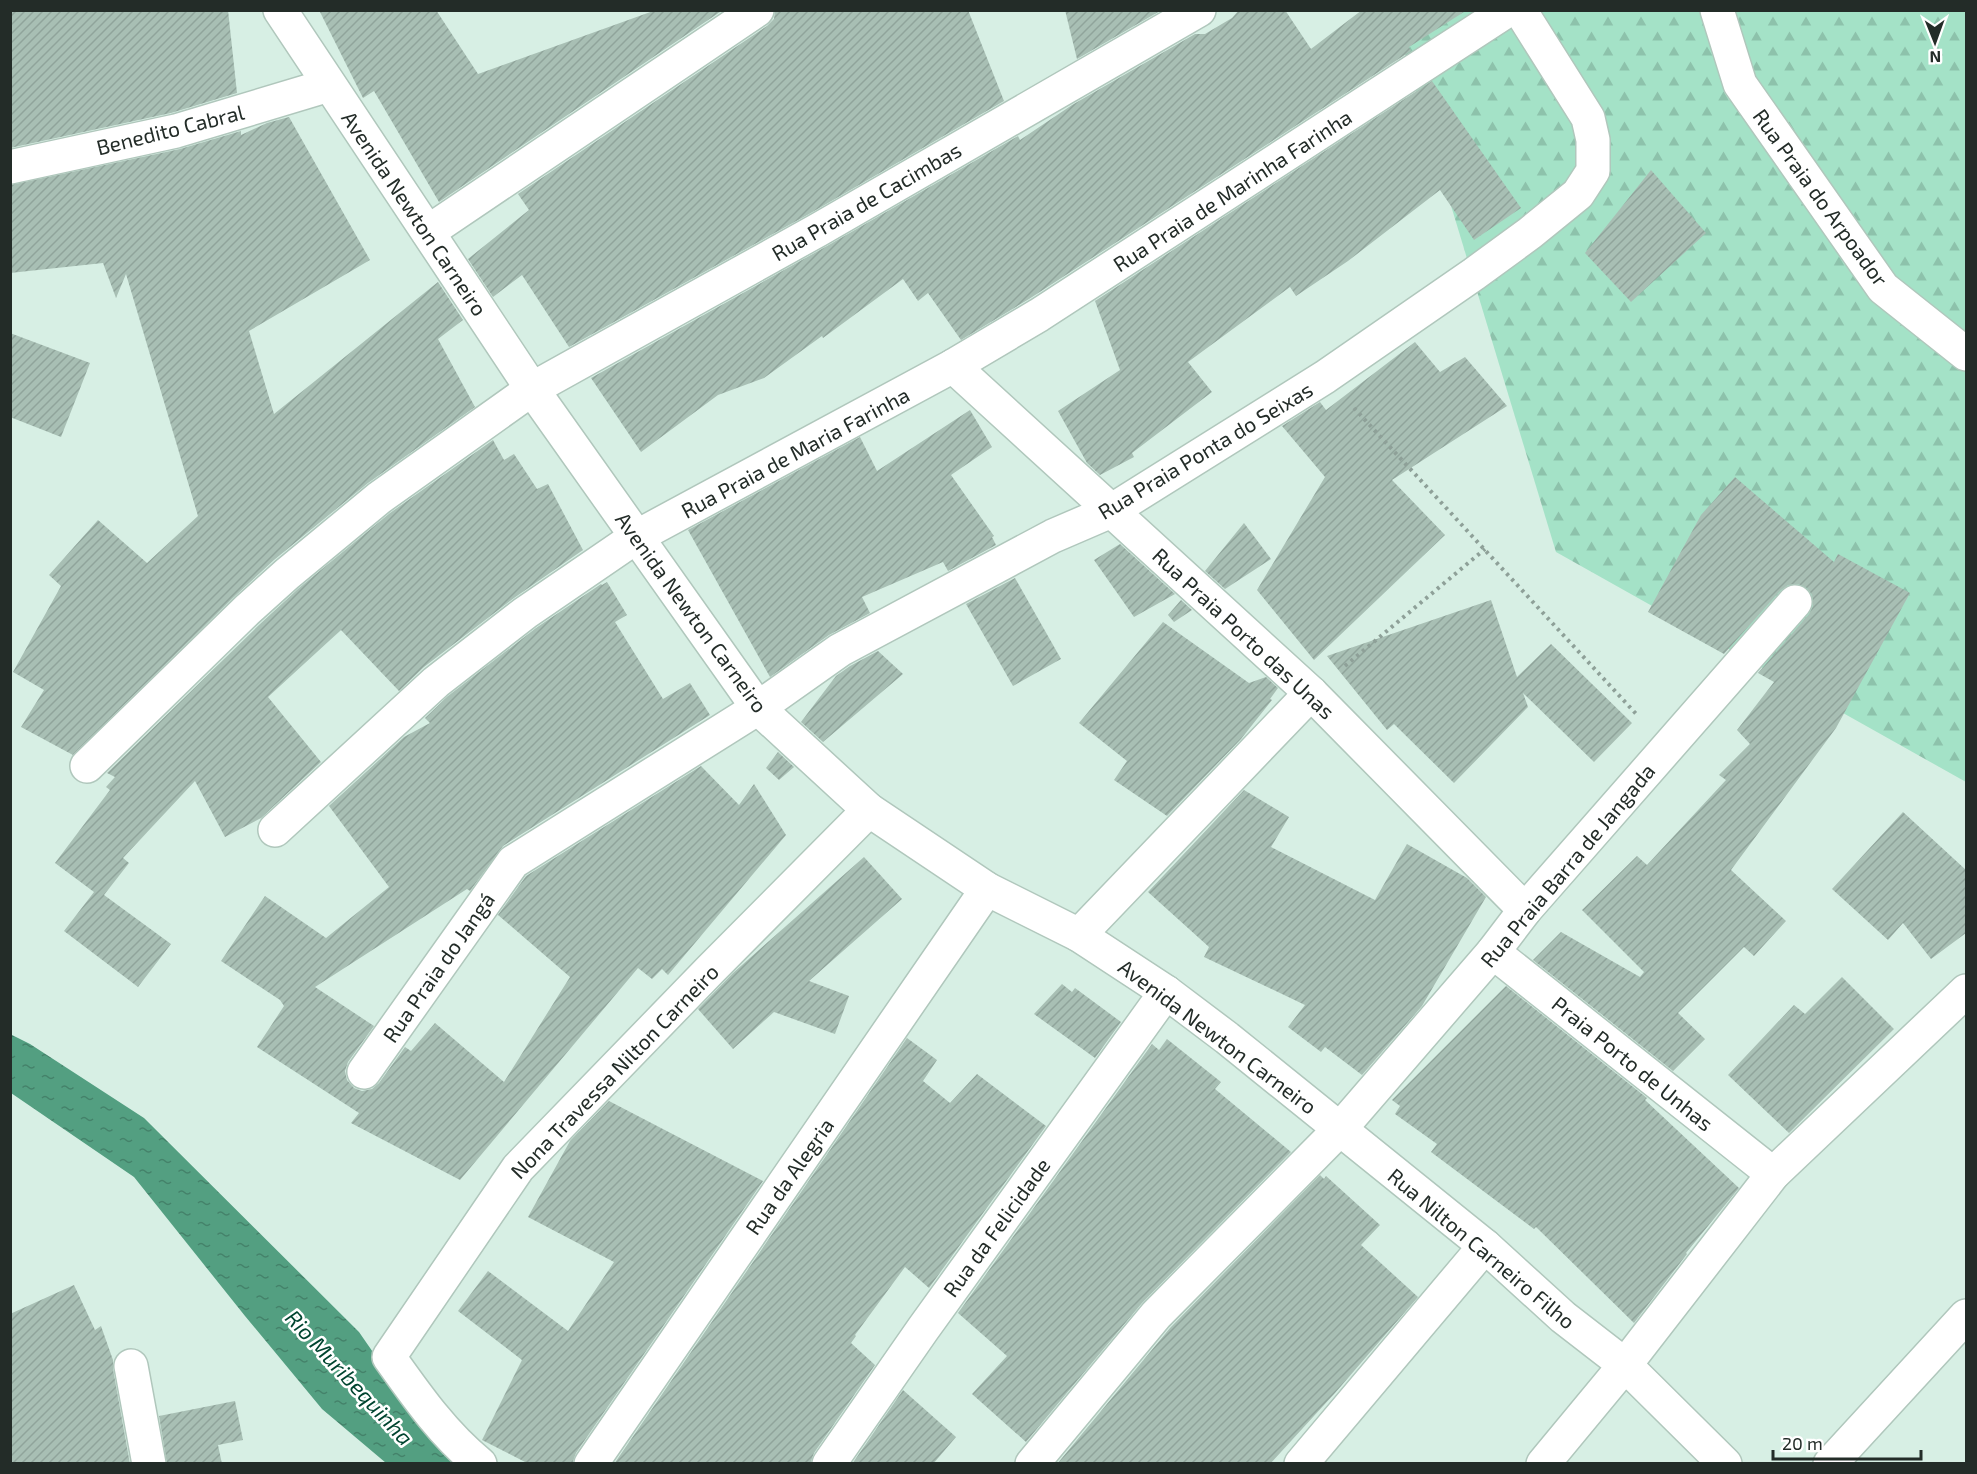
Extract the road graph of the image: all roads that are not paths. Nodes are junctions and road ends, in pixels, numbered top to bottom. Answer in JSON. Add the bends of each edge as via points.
{"nodes":[{"id":1,"x":280,"y":10,"type":"edge"},
{"id":2,"x":757,"y":10,"type":"edge"},
{"id":3,"x":1199,"y":10,"type":"edge"},
{"id":4,"x":1508,"y":10,"type":"edge"},
{"id":5,"x":1520,"y":10,"type":"edge"},
{"id":6,"x":1717,"y":10,"type":"edge"},
{"id":7,"x":329,"y":85,"type":"junction"},
{"id":8,"x":10,"y":167,"type":"edge"},
{"id":9,"x":428,"y":232,"type":"junction"},
{"id":10,"x":1966,"y":354,"type":"edge"},
{"id":11,"x":953,"y":366,"type":"junction"},
{"id":12,"x":532,"y":389,"type":"junction"},
{"id":13,"x":1112,"y":511,"type":"junction"},
{"id":14,"x":636,"y":537,"type":"junction"},
{"id":15,"x":1795,"y":602,"type":"dead end"},
{"id":16,"x":1311,"y":693,"type":"junction"},
{"id":17,"x":758,"y":708,"type":"junction"},
{"id":18,"x":87,"y":766,"type":"dead end"},
{"id":19,"x":869,"y":810,"type":"junction"},
{"id":20,"x":275,"y":831,"type":"dead end"},
{"id":21,"x":513,"y":862,"type":"joint"},
{"id":22,"x":987,"y":889,"type":"junction"},
{"id":23,"x":1525,"y":910,"type":"junction"},
{"id":24,"x":1079,"y":935,"type":"junction"},
{"id":25,"x":1493,"y":951,"type":"junction"},
{"id":26,"x":1966,"y":991,"type":"edge"},
{"id":27,"x":1166,"y":992,"type":"junction"},
{"id":28,"x":364,"y":1072,"type":"dead end"},
{"id":29,"x":1340,"y":1129,"type":"junction"},
{"id":30,"x":1773,"y":1174,"type":"junction"},
{"id":31,"x":1485,"y":1246,"type":"junction"},
{"id":32,"x":1966,"y":1316,"type":"edge"},
{"id":33,"x":1625,"y":1365,"type":"junction"},
{"id":34,"x":131,"y":1366,"type":"dead end"},
{"id":35,"x":148,"y":1464,"type":"edge"},
{"id":36,"x":480,"y":1464,"type":"edge"},
{"id":37,"x":591,"y":1464,"type":"edge"},
{"id":38,"x":829,"y":1464,"type":"edge"},
{"id":39,"x":1032,"y":1464,"type":"edge"},
{"id":40,"x":1301,"y":1464,"type":"edge"},
{"id":41,"x":1544,"y":1464,"type":"edge"},
{"id":42,"x":1725,"y":1464,"type":"edge"},
{"id":43,"x":1830,"y":1464,"type":"edge"}],
"edges":[{"from":1,"to":7,"type":"street","name":"Avenida Newton Carneiro"},
{"from":2,"to":9,"type":"street"},
{"from":3,"to":12,"type":"street","name":"Rua Praia de Cacimbas","via":[[818,230]]},
{"from":4,"to":11,"type":"street","name":"Rua Praia de Marinha Farinha","via":[[1039,315]]},
{"from":5,"to":13,"type":"street","name":"Rua Praia Ponta do Seixas","via":[[1588,118],[1593,171],[1578,194],[1530,233],[1325,377]]},
{"from":6,"to":10,"type":"street","name":"Rua Praia do Arpoador","via":[[1740,84],[1883,288]]},
{"from":7,"to":8,"type":"street","name":"Benedito Cabral","via":[[176,132]]},
{"from":7,"to":9,"type":"street","name":"Avenida Newton Carneiro"},
{"from":9,"to":12,"type":"street","name":"Avenida Newton Carneiro"},
{"from":11,"to":13,"type":"street","name":"Rua Praia Porto das Unas"},
{"from":11,"to":14,"type":"street","name":"Rua Praia de Maria Farinha"},
{"from":12,"to":14,"type":"street","name":"Avenida Newton Carneiro"},
{"from":12,"to":18,"type":"street","name":"Rua Praia de Cacimbas","via":[[380,498],[287,574]]},
{"from":13,"to":16,"type":"street","name":"Rua Praia Porto das Unas"},
{"from":13,"to":17,"type":"street","name":"Rua Praia Ponta do Seixas","via":[[1053,536],[840,650]]},
{"from":14,"to":17,"type":"street","name":"Avenida Newton Carneiro"},
{"from":14,"to":20,"type":"street","name":"Rua Praia de Maria Farinha","via":[[525,613],[436,682]]},
{"from":15,"to":23,"type":"street","name":"Rua Praia Barra de Jangada"},
{"from":16,"to":23,"type":"street","name":"Rua Praia Porto das Unas"},
{"from":16,"to":24,"type":"street"},
{"from":17,"to":19,"type":"street","name":"Avenida Newton Carneiro"},
{"from":17,"to":21,"type":"street","name":"Rua Praia Ponta do Seixas"},
{"from":19,"to":22,"type":"street","name":"Avenida Newton Carneiro"},
{"from":19,"to":36,"type":"street","name":"Nona Travessa Nilton Carneiro","via":[[518,1168],[389,1356],[425,1407]]},
{"from":21,"to":28,"type":"street","name":"Rua Praia do Jangá"},
{"from":22,"to":24,"type":"street","name":"Avenida Newton Carneiro"},
{"from":22,"to":37,"type":"street","name":"Rua da Alegria"},
{"from":23,"to":25,"type":"street","name":"Rua Praia Barra de Jangada"},
{"from":24,"to":27,"type":"street","name":"Avenida Newton Carneiro"},
{"from":25,"to":29,"type":"street","name":"Rua Praia Barra de Jangada"},
{"from":25,"to":30,"type":"street","name":"Praia Porto de Unhas"},
{"from":26,"to":30,"type":"street"},
{"from":27,"to":29,"type":"street","name":"Avenida Newton Carneiro"},
{"from":27,"to":38,"type":"street","name":"Rua da Felicidade"},
{"from":29,"to":31,"type":"street","name":"Rua Nilton Carneiro Filho"},
{"from":29,"to":39,"type":"street","name":"Rua Praia Barra de Jangada","via":[[1156,1315]]},
{"from":30,"to":33,"type":"street"},
{"from":31,"to":33,"type":"street","name":"Rua Nilton Carneiro Filho","via":[[1563,1317]]},
{"from":31,"to":40,"type":"street"},
{"from":32,"to":43,"type":"street"},
{"from":33,"to":41,"type":"street"},
{"from":33,"to":42,"type":"street"},
{"from":34,"to":35,"type":"street"}]}
